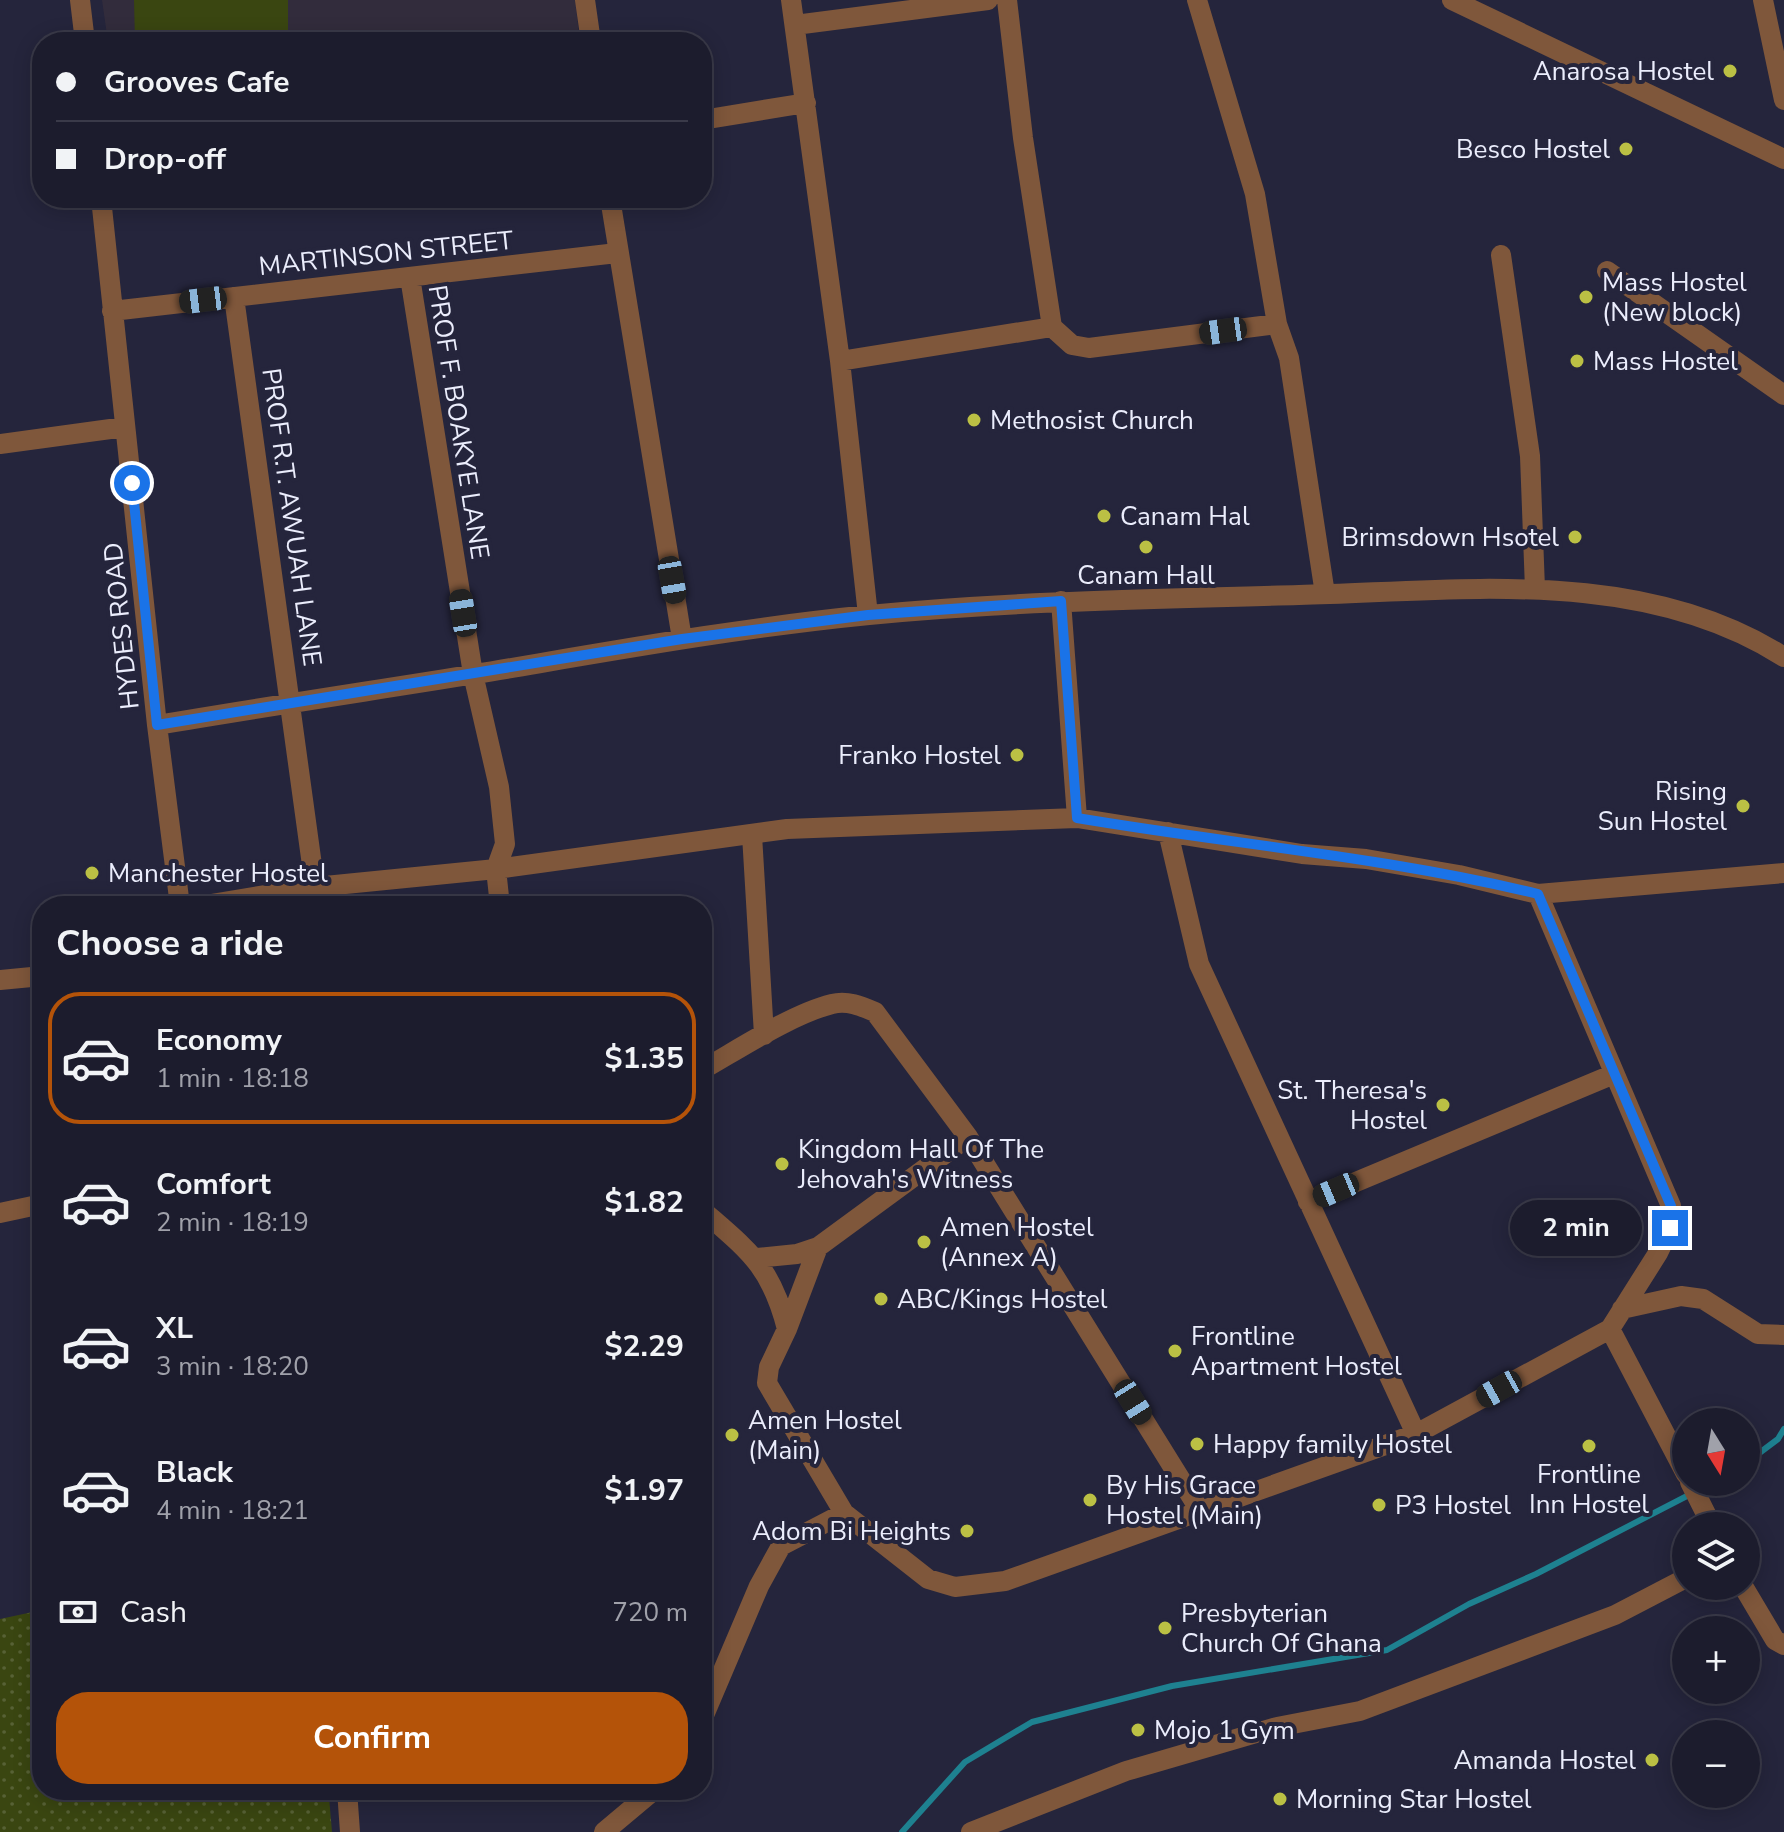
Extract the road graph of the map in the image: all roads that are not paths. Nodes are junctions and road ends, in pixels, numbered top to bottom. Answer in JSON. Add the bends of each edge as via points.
{"nodes":[{"id":1,"x":80,"y":0,"type":"edge"},
{"id":2,"x":585,"y":0,"type":"edge"},
{"id":3,"x":791,"y":0,"type":"edge"},
{"id":4,"x":988,"y":0,"type":"edge"},
{"id":5,"x":1007,"y":0,"type":"edge"},
{"id":6,"x":1197,"y":0,"type":"edge"},
{"id":7,"x":1452,"y":0,"type":"edge"},
{"id":8,"x":1763,"y":0,"type":"edge"},
{"id":9,"x":795,"y":25,"type":"junction"},
{"id":10,"x":84,"y":32,"type":"edge"},
{"id":11,"x":590,"y":32,"type":"edge"},
{"id":12,"x":1784,"y":100,"type":"edge"},
{"id":13,"x":806,"y":103,"type":"junction"},
{"id":14,"x":712,"y":118,"type":"edge"},
{"id":15,"x":1784,"y":159,"type":"edge"},
{"id":16,"x":102,"y":208,"type":"edge"},
{"id":17,"x":611,"y":208,"type":"edge"},
{"id":18,"x":617,"y":253,"type":"junction"},
{"id":19,"x":1501,"y":255,"type":"dead end"},
{"id":20,"x":1607,"y":271,"type":"dead end"},
{"id":21,"x":410,"y":277,"type":"junction"},
{"id":22,"x":234,"y":297,"type":"junction"},
{"id":23,"x":112,"y":311,"type":"junction"},
{"id":24,"x":1277,"y":324,"type":"junction"},
{"id":25,"x":1052,"y":327,"type":"junction"},
{"id":26,"x":840,"y":361,"type":"junction"},
{"id":27,"x":1784,"y":395,"type":"edge"},
{"id":28,"x":125,"y":427,"type":"junction"},
{"id":29,"x":0,"y":444,"type":"edge"},
{"id":30,"x":1535,"y":589,"type":"junction"},
{"id":31,"x":1325,"y":594,"type":"junction"},
{"id":32,"x":1061,"y":601,"type":"junction"},
{"id":33,"x":868,"y":615,"type":"junction"},
{"id":34,"x":682,"y":639,"type":"junction"},
{"id":35,"x":1784,"y":657,"type":"edge"},
{"id":36,"x":473,"y":674,"type":"junction"},
{"id":37,"x":292,"y":702,"type":"junction"},
{"id":38,"x":157,"y":725,"type":"junction"},
{"id":39,"x":1077,"y":818,"type":"junction"},
{"id":40,"x":1168,"y":832,"type":"junction"},
{"id":41,"x":752,"y":835,"type":"junction"},
{"id":42,"x":496,"y":869,"type":"junction"},
{"id":43,"x":1784,"y":873,"type":"edge"},
{"id":44,"x":315,"y":887,"type":"junction"},
{"id":45,"x":1538,"y":894,"type":"junction"},
{"id":46,"x":179,"y":896,"type":"edge"},
{"id":47,"x":260,"y":896,"type":"edge"},
{"id":48,"x":499,"y":896,"type":"edge"},
{"id":49,"x":1,"y":974,"type":"edge"},
{"id":50,"x":32,"y":976,"type":"edge"},
{"id":51,"x":764,"y":1035,"type":"junction"},
{"id":52,"x":712,"y":1064,"type":"edge"},
{"id":53,"x":1614,"y":1074,"type":"junction"},
{"id":54,"x":968,"y":1137,"type":"junction"},
{"id":55,"x":1308,"y":1202,"type":"junction"},
{"id":56,"x":32,"y":1206,"type":"edge"},
{"id":57,"x":0,"y":1213,"type":"edge"},
{"id":58,"x":712,"y":1219,"type":"edge"},
{"id":59,"x":818,"y":1247,"type":"junction"},
{"id":60,"x":757,"y":1258,"type":"junction"},
{"id":61,"x":1622,"y":1309,"type":"junction"},
{"id":62,"x":787,"y":1329,"type":"junction"},
{"id":63,"x":1610,"y":1329,"type":"junction"},
{"id":64,"x":1784,"y":1335,"type":"edge"},
{"id":65,"x":1416,"y":1434,"type":"junction"},
{"id":66,"x":1672,"y":1447,"type":"edge"},
{"id":67,"x":1199,"y":1509,"type":"junction"},
{"id":68,"x":844,"y":1513,"type":"junction"},
{"id":69,"x":1672,"y":1585,"type":"edge"},
{"id":70,"x":1751,"y":1600,"type":"edge"},
{"id":71,"x":1784,"y":1645,"type":"edge"},
{"id":72,"x":712,"y":1696,"type":"edge"},
{"id":73,"x":348,"y":1800,"type":"edge"},
{"id":74,"x":642,"y":1800,"type":"edge"},
{"id":75,"x":350,"y":1832,"type":"edge"},
{"id":76,"x":604,"y":1832,"type":"edge"},
{"id":77,"x":971,"y":1832,"type":"edge"}],
"edges":[{"from":1,"to":10,"type":"street"},
{"from":2,"to":11,"type":"street"},
{"from":3,"to":9,"type":"street"},
{"from":4,"to":9,"type":"street"},
{"from":5,"to":25,"type":"street"},
{"from":6,"to":24,"type":"street","via":[[1255,194]]},
{"from":7,"to":15,"type":"street"},
{"from":8,"to":12,"type":"street"},
{"from":9,"to":13,"type":"street"},
{"from":13,"to":14,"type":"street"},
{"from":13,"to":26,"type":"street"},
{"from":16,"to":23,"type":"street","name":"HYDES ROAD"},
{"from":17,"to":18,"type":"street"},
{"from":18,"to":21,"type":"street","name":"MARTINSON STREET"},
{"from":18,"to":34,"type":"street"},
{"from":19,"to":30,"type":"street","via":[[1530,456]]},
{"from":20,"to":27,"type":"street"},
{"from":21,"to":22,"type":"street","name":"MARTINSON STREET"},
{"from":21,"to":36,"type":"street","name":"PROF F. BOAKYE LANE"},
{"from":22,"to":23,"type":"street","name":"MARTINSON STREET"},
{"from":22,"to":37,"type":"street","name":"PROF R.T. AWUAH LANE"},
{"from":23,"to":28,"type":"street","name":"HYDES ROAD"},
{"from":24,"to":25,"type":"street","via":[[1089,348],[1072,345]]},
{"from":24,"to":31,"type":"street","via":[[1291,372]]},
{"from":25,"to":26,"type":"street"},
{"from":26,"to":33,"type":"street"},
{"from":28,"to":29,"type":"street"},
{"from":28,"to":38,"type":"street","name":"HYDES ROAD"},
{"from":30,"to":31,"type":"street"},
{"from":30,"to":35,"type":"street","via":[[1621,596],[1691,614],[1750,636]]},
{"from":31,"to":32,"type":"street"},
{"from":32,"to":33,"type":"street"},
{"from":32,"to":39,"type":"street"},
{"from":33,"to":34,"type":"street"},
{"from":34,"to":36,"type":"street"},
{"from":36,"to":37,"type":"street"},
{"from":36,"to":42,"type":"street","name":"PROF F. BOAKYE LANE","via":[[503,820],[505,844]]},
{"from":37,"to":38,"type":"street"},
{"from":37,"to":44,"type":"street","name":"PROF R.T. AWUAH LANE"},
{"from":38,"to":46,"type":"street","name":"HYDES ROAD"},
{"from":39,"to":40,"type":"street"},
{"from":39,"to":41,"type":"street","via":[[787,829]]},
{"from":40,"to":45,"type":"street","via":[[1366,859]]},
{"from":40,"to":55,"type":"street","via":[[1199,964]]},
{"from":41,"to":42,"type":"street"},
{"from":41,"to":51,"type":"street"},
{"from":42,"to":44,"type":"street"},
{"from":42,"to":48,"type":"street","name":"PROF F. BOAKYE LANE"},
{"from":43,"to":45,"type":"street"},
{"from":44,"to":47,"type":"street"},
{"from":45,"to":53,"type":"street"},
{"from":49,"to":50,"type":"street"},
{"from":51,"to":52,"type":"street"},
{"from":51,"to":54,"type":"street","via":[[833,1003],[853,1003],[875,1012]]},
{"from":53,"to":55,"type":"street"},
{"from":53,"to":61,"type":"street","via":[[1671,1206],[1670,1228]]},
{"from":54,"to":59,"type":"street"},
{"from":54,"to":67,"type":"street"},
{"from":55,"to":65,"type":"street"},
{"from":56,"to":57,"type":"street"},
{"from":58,"to":60,"type":"street"},
{"from":59,"to":60,"type":"street"},
{"from":59,"to":62,"type":"street"},
{"from":60,"to":62,"type":"street","via":[[774,1286]]},
{"from":61,"to":63,"type":"street"},
{"from":61,"to":64,"type":"street","via":[[1681,1296],[1703,1299],[1758,1334]]},
{"from":62,"to":68,"type":"street","via":[[767,1383]]},
{"from":63,"to":65,"type":"street"},
{"from":63,"to":66,"type":"street"},
{"from":65,"to":67,"type":"street"},
{"from":67,"to":68,"type":"street","via":[[1005,1581],[955,1587],[928,1579]]},
{"from":68,"to":72,"type":"street","via":[[781,1546]]},
{"from":69,"to":77,"type":"street","via":[[1602,1621],[1360,1711],[1277,1727],[1126,1771]]},
{"from":70,"to":71,"type":"street","via":[[1775,1640]]},
{"from":73,"to":75,"type":"street"},
{"from":74,"to":76,"type":"street"}]}
